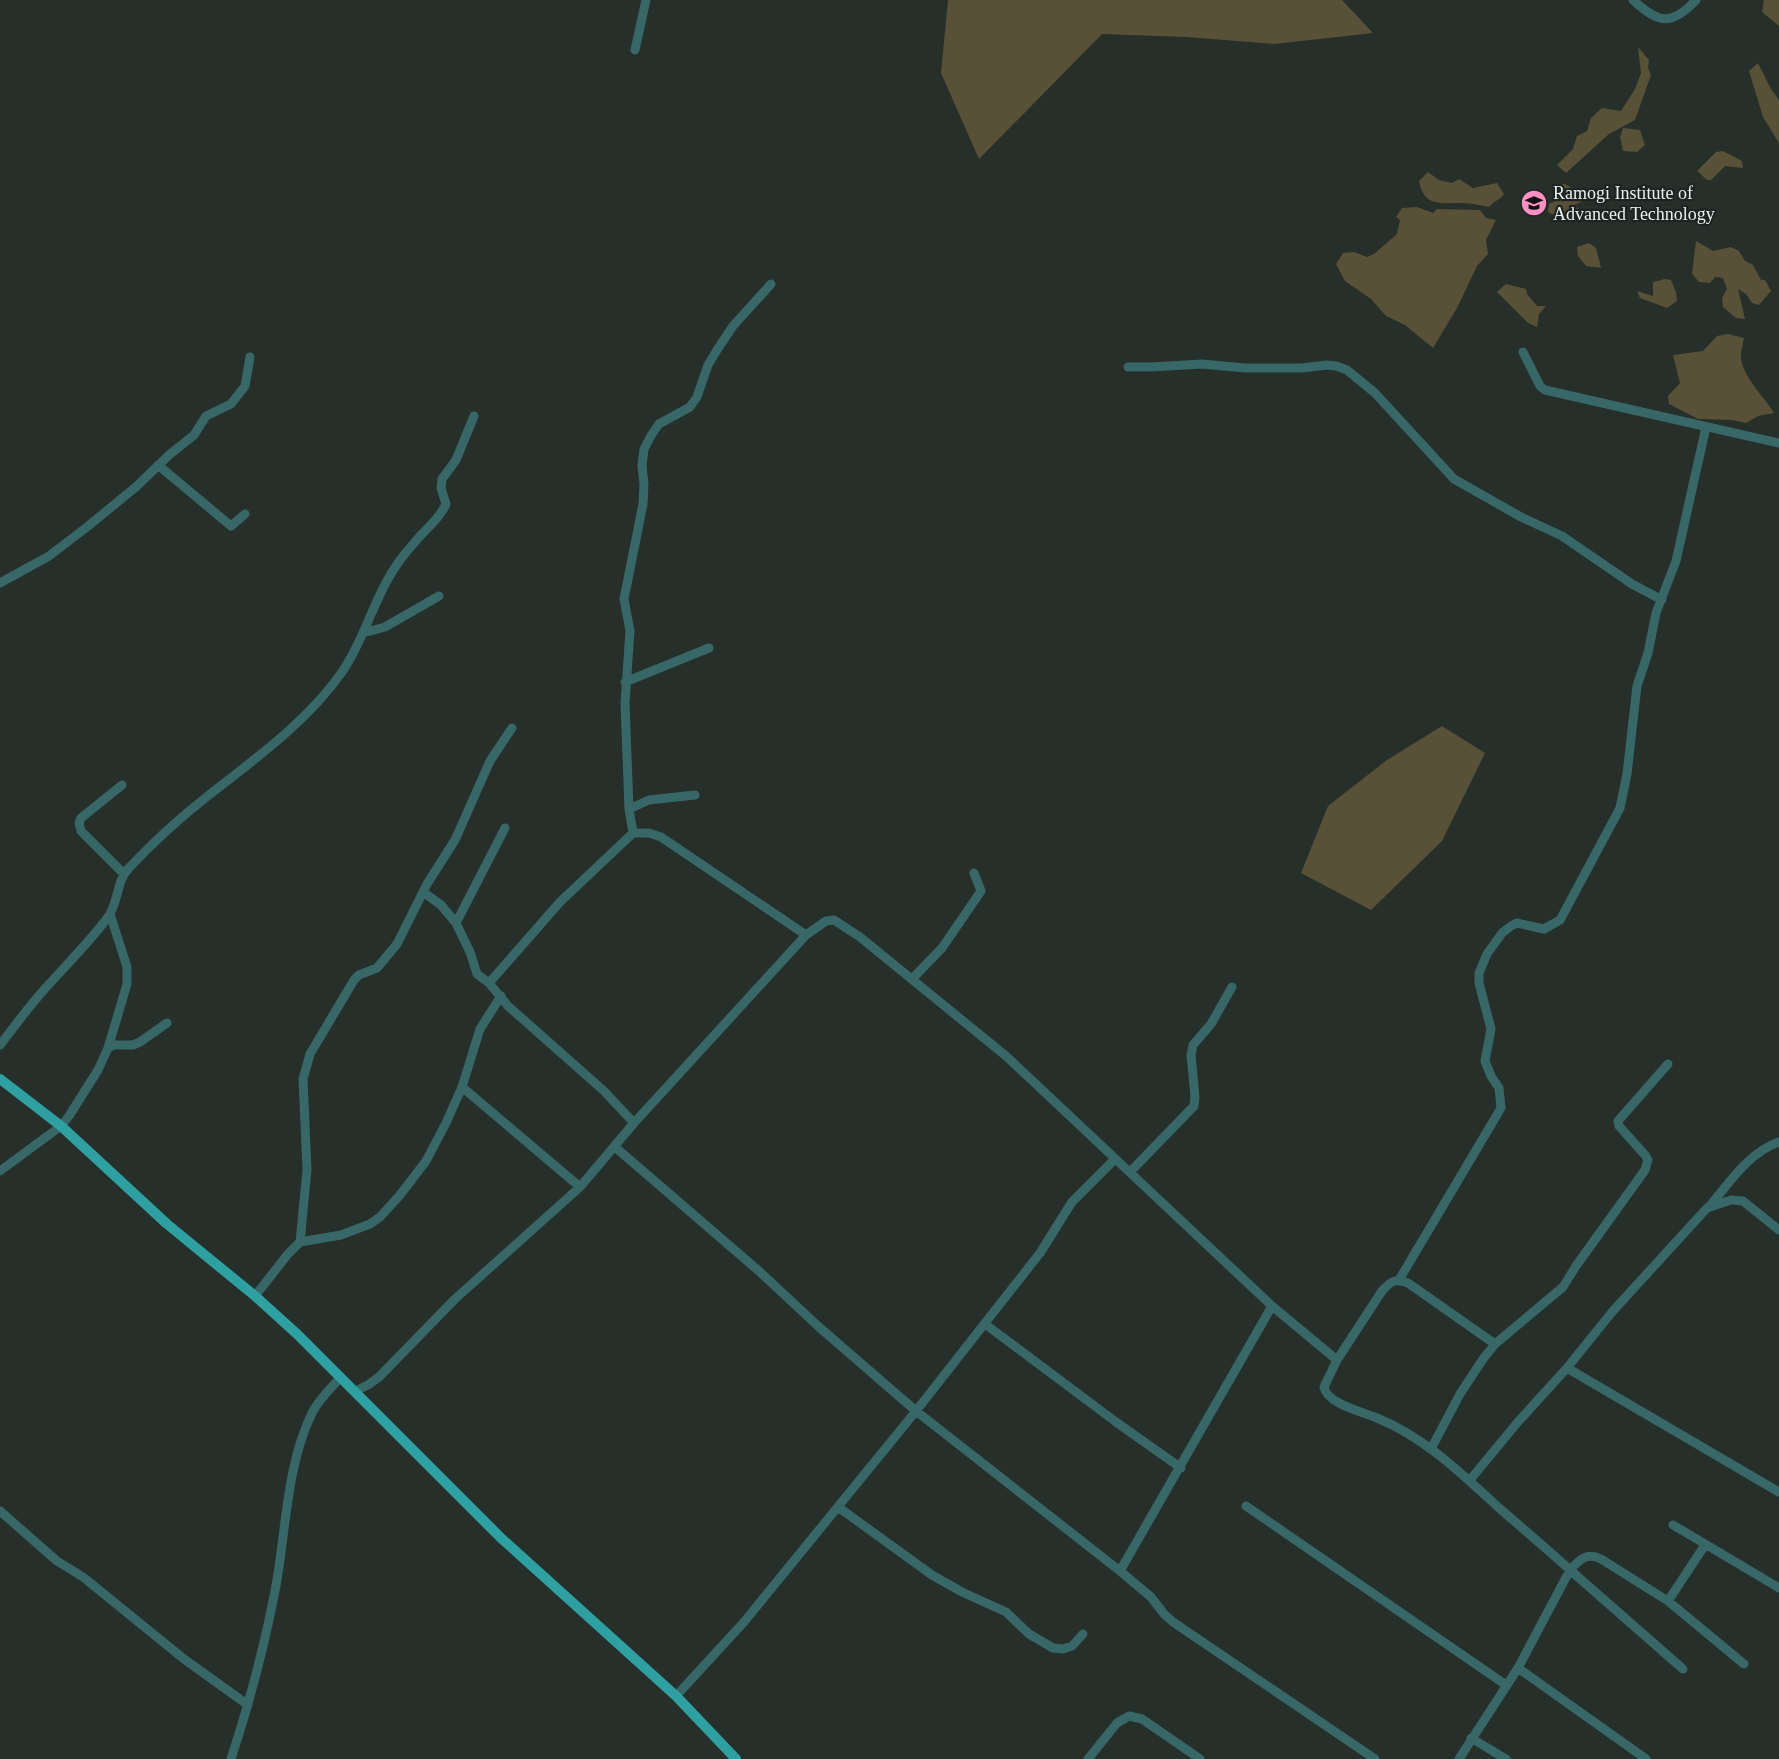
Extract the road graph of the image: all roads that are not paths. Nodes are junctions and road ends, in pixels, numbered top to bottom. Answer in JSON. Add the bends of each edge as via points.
{"nodes":[{"id":1,"x":646,"y":0,"type":"edge"},
{"id":2,"x":1633,"y":0,"type":"edge"},
{"id":3,"x":1696,"y":0,"type":"edge"},
{"id":4,"x":634,"y":50,"type":"dead end"},
{"id":5,"x":771,"y":284,"type":"dead end"},
{"id":6,"x":1523,"y":352,"type":"dead end"},
{"id":7,"x":250,"y":357,"type":"dead end"},
{"id":8,"x":1128,"y":367,"type":"dead end"},
{"id":9,"x":474,"y":416,"type":"dead end"},
{"id":10,"x":1706,"y":427,"type":"junction"},
{"id":11,"x":1779,"y":443,"type":"edge"},
{"id":12,"x":158,"y":465,"type":"junction"},
{"id":13,"x":245,"y":514,"type":"dead end"},
{"id":14,"x":0,"y":583,"type":"edge"},
{"id":15,"x":439,"y":596,"type":"dead end"},
{"id":16,"x":1662,"y":600,"type":"junction"},
{"id":17,"x":363,"y":633,"type":"junction"},
{"id":18,"x":709,"y":648,"type":"dead end"},
{"id":19,"x":625,"y":682,"type":"junction"},
{"id":20,"x":512,"y":728,"type":"dead end"},
{"id":21,"x":122,"y":785,"type":"dead end"},
{"id":22,"x":695,"y":795,"type":"dead end"},
{"id":23,"x":629,"y":809,"type":"junction"},
{"id":24,"x":505,"y":828,"type":"dead end"},
{"id":25,"x":633,"y":833,"type":"junction"},
{"id":26,"x":123,"y":873,"type":"junction"},
{"id":27,"x":974,"y":873,"type":"dead end"},
{"id":28,"x":423,"y":892,"type":"junction"},
{"id":29,"x":110,"y":914,"type":"junction"},
{"id":30,"x":456,"y":923,"type":"junction"},
{"id":31,"x":806,"y":935,"type":"junction"},
{"id":32,"x":912,"y":980,"type":"junction"},
{"id":33,"x":489,"y":983,"type":"junction"},
{"id":34,"x":1232,"y":987,"type":"dead end"},
{"id":35,"x":501,"y":996,"type":"junction"},
{"id":36,"x":167,"y":1023,"type":"dead end"},
{"id":37,"x":0,"y":1045,"type":"edge"},
{"id":38,"x":108,"y":1048,"type":"junction"},
{"id":39,"x":1668,"y":1064,"type":"dead end"},
{"id":40,"x":0,"y":1079,"type":"edge"},
{"id":41,"x":462,"y":1087,"type":"junction"},
{"id":42,"x":634,"y":1123,"type":"junction"},
{"id":43,"x":60,"y":1126,"type":"junction"},
{"id":44,"x":1779,"y":1142,"type":"edge"},
{"id":45,"x":615,"y":1147,"type":"junction"},
{"id":46,"x":1115,"y":1159,"type":"junction"},
{"id":47,"x":0,"y":1171,"type":"edge"},
{"id":48,"x":1130,"y":1172,"type":"junction"},
{"id":49,"x":580,"y":1187,"type":"junction"},
{"id":50,"x":1707,"y":1209,"type":"junction"},
{"id":51,"x":1779,"y":1230,"type":"edge"},
{"id":52,"x":300,"y":1242,"type":"junction"},
{"id":53,"x":1399,"y":1280,"type":"junction"},
{"id":54,"x":255,"y":1296,"type":"junction"},
{"id":55,"x":1272,"y":1306,"type":"junction"},
{"id":56,"x":985,"y":1324,"type":"junction"},
{"id":57,"x":1495,"y":1344,"type":"junction"},
{"id":58,"x":1337,"y":1360,"type":"junction"},
{"id":59,"x":1567,"y":1368,"type":"junction"},
{"id":60,"x":341,"y":1377,"type":"junction"},
{"id":61,"x":355,"y":1390,"type":"junction"},
{"id":62,"x":916,"y":1412,"type":"junction"},
{"id":63,"x":1431,"y":1449,"type":"junction"},
{"id":64,"x":1181,"y":1468,"type":"junction"},
{"id":65,"x":1470,"y":1480,"type":"junction"},
{"id":66,"x":1779,"y":1492,"type":"edge"},
{"id":67,"x":1246,"y":1506,"type":"dead end"},
{"id":68,"x":837,"y":1507,"type":"junction"},
{"id":69,"x":0,"y":1511,"type":"edge"},
{"id":70,"x":1673,"y":1525,"type":"dead end"},
{"id":71,"x":1705,"y":1545,"type":"junction"},
{"id":72,"x":1570,"y":1570,"type":"junction"},
{"id":73,"x":1120,"y":1571,"type":"junction"},
{"id":74,"x":1779,"y":1588,"type":"edge"},
{"id":75,"x":1668,"y":1601,"type":"junction"},
{"id":76,"x":1083,"y":1634,"type":"dead end"},
{"id":77,"x":1744,"y":1664,"type":"dead end"},
{"id":78,"x":1518,"y":1668,"type":"junction"},
{"id":79,"x":1683,"y":1669,"type":"dead end"},
{"id":80,"x":1506,"y":1685,"type":"junction"},
{"id":81,"x":676,"y":1696,"type":"junction"},
{"id":82,"x":248,"y":1705,"type":"junction"},
{"id":83,"x":1471,"y":1738,"type":"junction"},
{"id":84,"x":231,"y":1759,"type":"edge"},
{"id":85,"x":736,"y":1759,"type":"edge"},
{"id":86,"x":1088,"y":1759,"type":"edge"},
{"id":87,"x":1200,"y":1759,"type":"edge"},
{"id":88,"x":1375,"y":1759,"type":"edge"},
{"id":89,"x":1459,"y":1759,"type":"edge"},
{"id":90,"x":1506,"y":1759,"type":"edge"},
{"id":91,"x":1646,"y":1759,"type":"edge"}],
"edges":[{"from":1,"to":4,"type":"street"},
{"from":2,"to":3,"type":"street","via":[[1660,19],[1683,13]]},
{"from":5,"to":19,"type":"street","via":[[725,338],[690,407],[659,424],[644,449],[643,504],[624,599],[630,631]]},
{"from":6,"to":10,"type":"street","via":[[1545,390]]},
{"from":7,"to":12,"type":"street","via":[[245,386],[236,398],[206,417],[194,435]]},
{"from":8,"to":16,"type":"street","via":[[1327,365],[1347,370],[1375,393],[1454,478],[1562,536]]},
{"from":9,"to":17,"type":"street","via":[[456,460],[442,479],[444,509],[388,579]]},
{"from":10,"to":11,"type":"street"},
{"from":10,"to":16,"type":"street","via":[[1677,561]]},
{"from":12,"to":13,"type":"street","via":[[231,526]]},
{"from":12,"to":14,"type":"street","via":[[49,556]]},
{"from":15,"to":17,"type":"street","via":[[384,627]]},
{"from":16,"to":53,"type":"street","via":[[1637,686],[1628,774],[1620,808],[1560,920],[1544,929],[1517,923],[1502,933],[1486,954],[1479,973],[1491,1029],[1485,1060],[1498,1088],[1501,1108]]},
{"from":17,"to":26,"type":"street","via":[[342,671],[300,720],[237,775],[178,819]]},
{"from":18,"to":19,"type":"street"},
{"from":19,"to":23,"type":"street"},
{"from":20,"to":28,"type":"street","via":[[490,761],[455,840]]},
{"from":21,"to":26,"type":"street","via":[[79,823],[81,831]]},
{"from":22,"to":23,"type":"street","via":[[649,800]]},
{"from":23,"to":25,"type":"street"},
{"from":24,"to":30,"type":"street"},
{"from":25,"to":31,"type":"street","via":[[661,837]]},
{"from":25,"to":33,"type":"street","via":[[560,902]]},
{"from":26,"to":29,"type":"street"},
{"from":27,"to":32,"type":"street","via":[[981,891],[978,898],[942,948]]},
{"from":28,"to":30,"type":"street"},
{"from":28,"to":52,"type":"street","via":[[397,944],[377,969],[354,980],[310,1054],[303,1079],[307,1170]]},
{"from":29,"to":37,"type":"street"},
{"from":29,"to":38,"type":"street","via":[[127,967],[127,984]]},
{"from":30,"to":33,"type":"street","via":[[477,974]]},
{"from":31,"to":32,"type":"street","via":[[834,920]]},
{"from":31,"to":42,"type":"street"},
{"from":32,"to":46,"type":"street","via":[[1006,1056]]},
{"from":33,"to":35,"type":"street"},
{"from":34,"to":48,"type":"street","via":[[1211,1024],[1193,1045],[1194,1106]]},
{"from":35,"to":41,"type":"street","via":[[480,1029]]},
{"from":35,"to":42,"type":"street","via":[[604,1090]]},
{"from":36,"to":38,"type":"street","via":[[133,1045]]},
{"from":38,"to":43,"type":"street","via":[[98,1070]]},
{"from":39,"to":57,"type":"street","via":[[1618,1121],[1648,1160],[1645,1170],[1563,1287]]},
{"from":40,"to":43,"type":"main road"},
{"from":41,"to":49,"type":"street"},
{"from":41,"to":52,"type":"street","via":[[426,1161],[380,1217],[341,1235]]},
{"from":42,"to":45,"type":"street"},
{"from":43,"to":47,"type":"street"},
{"from":43,"to":54,"type":"main road","via":[[167,1224]]},
{"from":44,"to":50,"type":"street","via":[[1752,1157]]},
{"from":45,"to":49,"type":"street"},
{"from":45,"to":62,"type":"street"},
{"from":46,"to":48,"type":"street"},
{"from":46,"to":56,"type":"street","via":[[1072,1202],[1040,1253]]},
{"from":48,"to":55,"type":"street"},
{"from":49,"to":61,"type":"street","via":[[472,1284],[379,1377]]},
{"from":50,"to":51,"type":"street","via":[[1731,1200],[1743,1201]]},
{"from":50,"to":59,"type":"street","via":[[1612,1312]]},
{"from":52,"to":54,"type":"street"},
{"from":53,"to":57,"type":"street"},
{"from":53,"to":58,"type":"street","via":[[1390,1281],[1382,1291]]},
{"from":54,"to":60,"type":"main road"},
{"from":55,"to":58,"type":"street"},
{"from":55,"to":64,"type":"street"},
{"from":56,"to":62,"type":"street"},
{"from":56,"to":64,"type":"street"},
{"from":57,"to":63,"type":"street","via":[[1460,1394]]},
{"from":58,"to":63,"type":"street","via":[[1324,1384],[1329,1397],[1392,1424]]},
{"from":59,"to":65,"type":"street"},
{"from":59,"to":66,"type":"street"},
{"from":60,"to":61,"type":"main road"},
{"from":60,"to":82,"type":"street","via":[[312,1413],[291,1479],[275,1589]]},
{"from":61,"to":81,"type":"main road","via":[[501,1538]]},
{"from":62,"to":68,"type":"street"},
{"from":62,"to":73,"type":"street"},
{"from":63,"to":65,"type":"street"},
{"from":64,"to":73,"type":"street"},
{"from":65,"to":72,"type":"street"},
{"from":67,"to":80,"type":"street"},
{"from":68,"to":76,"type":"street","via":[[932,1575],[1006,1612],[1029,1634],[1053,1648],[1072,1646]]},
{"from":68,"to":81,"type":"street","via":[[744,1622]]},
{"from":69,"to":82,"type":"street","via":[[57,1561]]},
{"from":70,"to":71,"type":"street"},
{"from":71,"to":74,"type":"street"},
{"from":71,"to":75,"type":"street"},
{"from":72,"to":75,"type":"street","via":[[1585,1556],[1593,1555]]},
{"from":72,"to":78,"type":"street"},
{"from":72,"to":79,"type":"street"},
{"from":73,"to":88,"type":"street","via":[[1173,1622]]},
{"from":75,"to":77,"type":"street"},
{"from":78,"to":80,"type":"street"},
{"from":78,"to":91,"type":"street"},
{"from":80,"to":83,"type":"street"},
{"from":81,"to":85,"type":"main road"},
{"from":82,"to":84,"type":"street"},
{"from":83,"to":89,"type":"street"},
{"from":83,"to":90,"type":"street"},
{"from":86,"to":87,"type":"street","via":[[1129,1716],[1142,1719]]}]}
